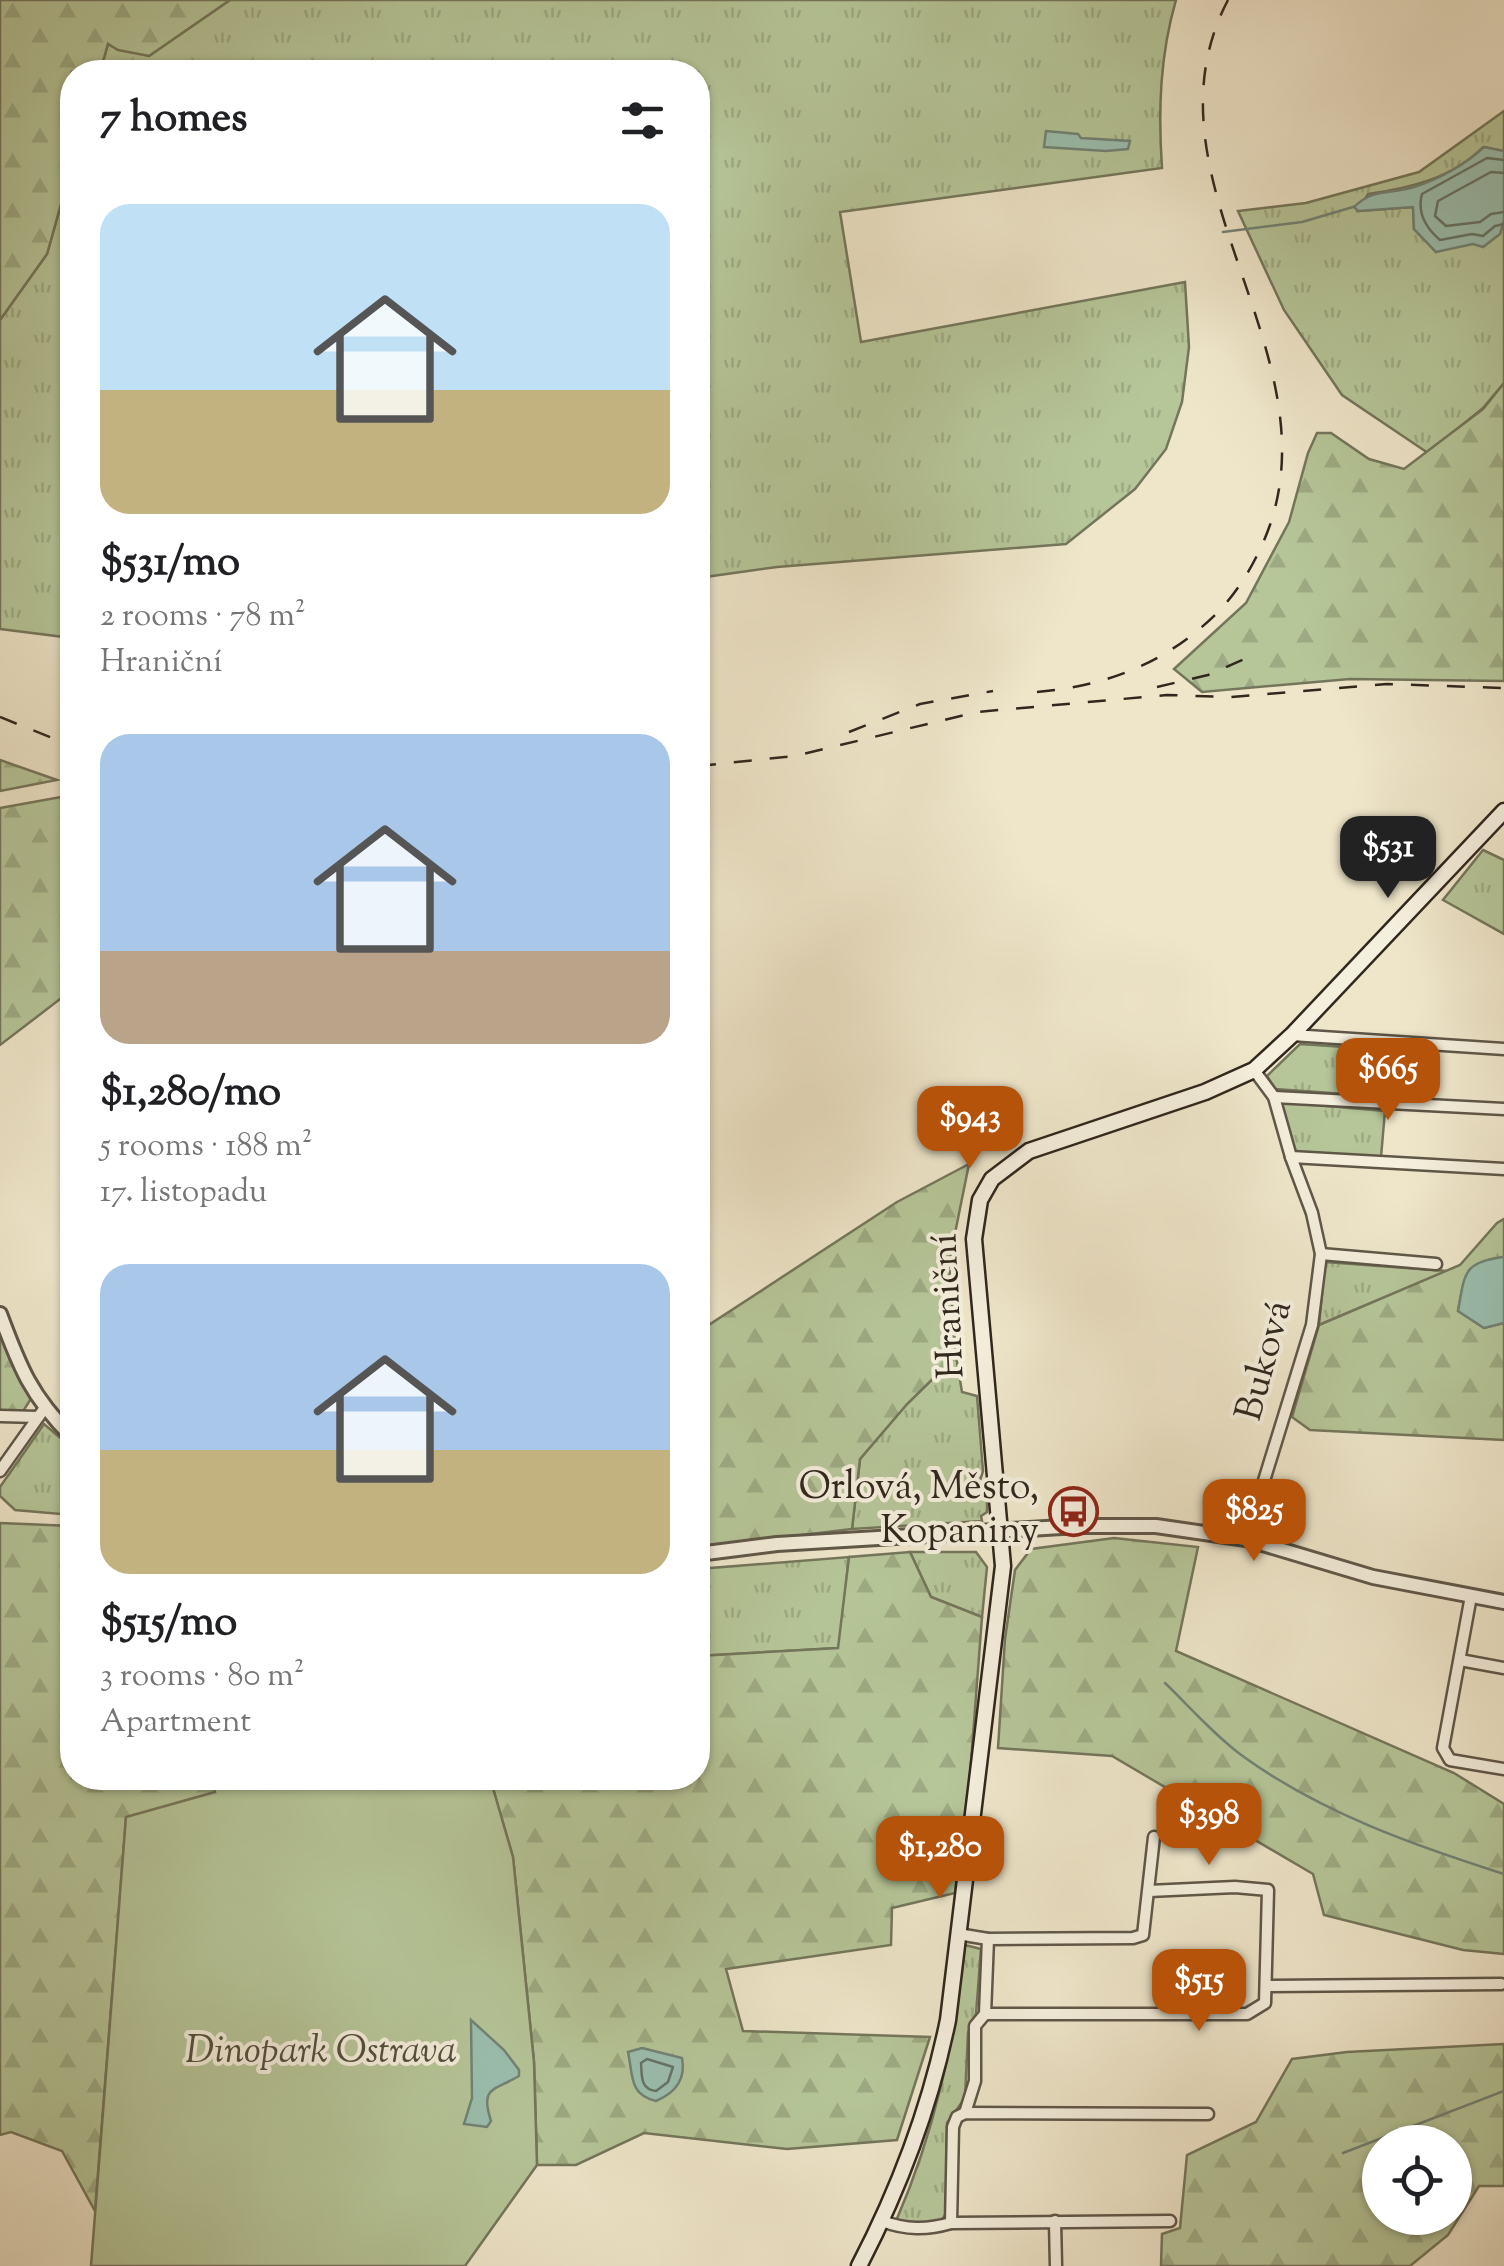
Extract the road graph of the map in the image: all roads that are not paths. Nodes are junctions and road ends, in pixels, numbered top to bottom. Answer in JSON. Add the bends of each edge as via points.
{"nodes":[{"id":1,"x":1504,"y":811,"type":"edge"},
{"id":2,"x":1292,"y":1036,"type":"junction"},
{"id":3,"x":1504,"y":1049,"type":"edge"},
{"id":4,"x":1254,"y":1070,"type":"junction"},
{"id":5,"x":1274,"y":1097,"type":"junction"},
{"id":6,"x":1504,"y":1110,"type":"edge"},
{"id":7,"x":1290,"y":1157,"type":"junction"},
{"id":8,"x":1504,"y":1168,"type":"edge"},
{"id":9,"x":1321,"y":1254,"type":"junction"},
{"id":10,"x":1436,"y":1264,"type":"dead end"},
{"id":11,"x":0,"y":1314,"type":"edge"},
{"id":12,"x":41,"y":1413,"type":"junction"},
{"id":13,"x":0,"y":1416,"type":"edge"},
{"id":14,"x":60,"y":1428,"type":"edge"},
{"id":15,"x":0,"y":1472,"type":"edge"},
{"id":16,"x":1002,"y":1530,"type":"junction"},
{"id":17,"x":1246,"y":1539,"type":"junction"},
{"id":18,"x":710,"y":1552,"type":"edge"},
{"id":19,"x":1470,"y":1596,"type":"junction"},
{"id":20,"x":1504,"y":1602,"type":"edge"},
{"id":21,"x":1460,"y":1660,"type":"junction"},
{"id":22,"x":1504,"y":1668,"type":"edge"},
{"id":23,"x":1504,"y":1769,"type":"edge"},
{"id":24,"x":1154,"y":1837,"type":"dead end"},
{"id":25,"x":1149,"y":1891,"type":"junction"},
{"id":26,"x":958,"y":1934,"type":"junction"},
{"id":27,"x":988,"y":1939,"type":"junction"},
{"id":28,"x":1501,"y":1984,"type":"dead end"},
{"id":29,"x":1266,"y":1986,"type":"junction"},
{"id":30,"x":985,"y":2014,"type":"junction"},
{"id":31,"x":965,"y":2113,"type":"junction"},
{"id":32,"x":1208,"y":2114,"type":"dead end"},
{"id":33,"x":882,"y":2221,"type":"junction"},
{"id":34,"x":1055,"y":2221,"type":"junction"},
{"id":35,"x":1170,"y":2221,"type":"dead end"},
{"id":36,"x":951,"y":2223,"type":"junction"},
{"id":37,"x":859,"y":2266,"type":"edge"},
{"id":38,"x":1056,"y":2266,"type":"edge"}],
"edges":[{"from":1,"to":2,"type":"main road","name":"Hraniční"},
{"from":2,"to":3,"type":"street"},
{"from":2,"to":4,"type":"main road","name":"Hraniční"},
{"from":4,"to":5,"type":"street","name":"Buková"},
{"from":4,"to":16,"type":"main road","name":"Hraniční","via":[[1030,1151],[985,1189],[974,1239]]},
{"from":5,"to":6,"type":"street"},
{"from":5,"to":7,"type":"street","name":"Buková"},
{"from":7,"to":8,"type":"street"},
{"from":7,"to":9,"type":"street","name":"Buková"},
{"from":9,"to":10,"type":"street","name":"Buková"},
{"from":9,"to":17,"type":"street","name":"Buková","via":[[1312,1325]]},
{"from":11,"to":12,"type":"street"},
{"from":12,"to":13,"type":"street"},
{"from":12,"to":14,"type":"street"},
{"from":12,"to":15,"type":"street"},
{"from":16,"to":17,"type":"street","via":[[1156,1526]]},
{"from":16,"to":18,"type":"street"},
{"from":16,"to":26,"type":"main road","name":"Hraniční"},
{"from":17,"to":19,"type":"street","via":[[1373,1577]]},
{"from":19,"to":20,"type":"street"},
{"from":19,"to":21,"type":"street"},
{"from":21,"to":22,"type":"street"},
{"from":21,"to":23,"type":"street","via":[[1443,1748],[1450,1760]]},
{"from":24,"to":25,"type":"street"},
{"from":25,"to":27,"type":"street","via":[[1143,1935],[1134,1938]]},
{"from":25,"to":29,"type":"street","via":[[1268,1890]]},
{"from":26,"to":27,"type":"street"},
{"from":26,"to":33,"type":"main road","name":"Hraniční","via":[[930,2099]]},
{"from":27,"to":30,"type":"street"},
{"from":28,"to":29,"type":"street"},
{"from":29,"to":30,"type":"street","via":[[1265,2003],[1247,2014]]},
{"from":30,"to":31,"type":"street","via":[[975,2026],[975,2081]]},
{"from":31,"to":32,"type":"street"},
{"from":31,"to":36,"type":"street","via":[[953,2127]]},
{"from":33,"to":36,"type":"street","via":[[914,2229]]},
{"from":33,"to":37,"type":"main road","name":"Hraniční"},
{"from":34,"to":35,"type":"street"},
{"from":34,"to":36,"type":"street"},
{"from":34,"to":38,"type":"street"}]}
